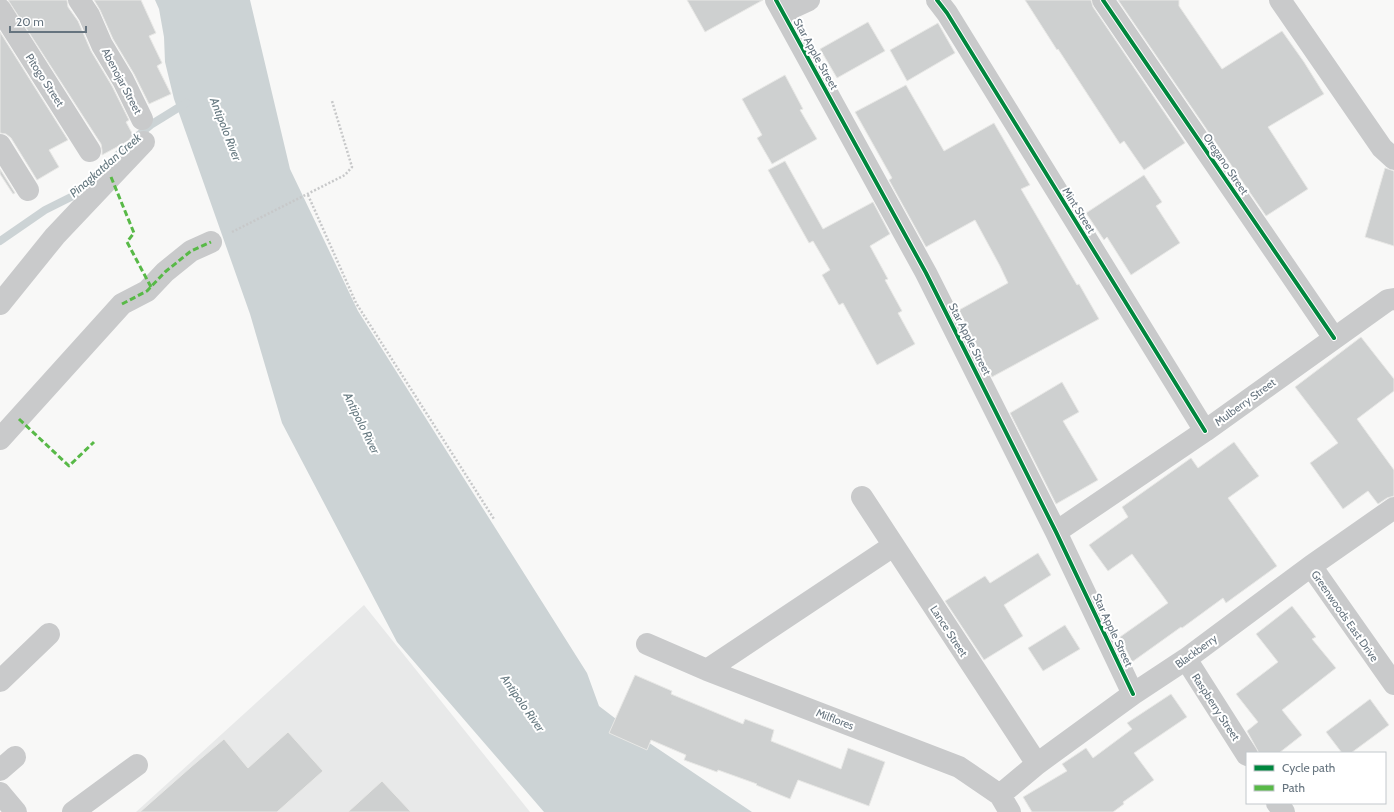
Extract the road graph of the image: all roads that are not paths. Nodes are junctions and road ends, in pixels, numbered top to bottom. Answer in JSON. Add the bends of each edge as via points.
{"nodes":[{"id":1,"x":79,"y":0,"type":"edge"},
{"id":2,"x":809,"y":0,"type":"edge"},
{"id":3,"x":937,"y":0,"type":"edge"},
{"id":4,"x":1103,"y":0,"type":"edge"},
{"id":5,"x":1280,"y":0,"type":"edge"},
{"id":6,"x":779,"y":6,"type":"edge"},
{"id":7,"x":0,"y":9,"type":"edge"},
{"id":8,"x":142,"y":118,"type":"dead end"},
{"id":9,"x":144,"y":142,"type":"dead end"},
{"id":10,"x":0,"y":145,"type":"edge"},
{"id":11,"x":90,"y":151,"type":"dead end"},
{"id":12,"x":1394,"y":159,"type":"edge"},
{"id":13,"x":28,"y":190,"type":"dead end"},
{"id":14,"x":211,"y":242,"type":"road end"},
{"id":15,"x":1394,"y":299,"type":"edge"},
{"id":16,"x":0,"y":304,"type":"edge"},
{"id":17,"x":1334,"y":338,"type":"junction"},
{"id":18,"x":1205,"y":431,"type":"junction"},
{"id":19,"x":0,"y":439,"type":"edge"},
{"id":20,"x":862,"y":497,"type":"dead end"},
{"id":21,"x":1394,"y":508,"type":"edge"},
{"id":22,"x":1056,"y":532,"type":"junction"},
{"id":23,"x":893,"y":546,"type":"junction"},
{"id":24,"x":1311,"y":566,"type":"junction"},
{"id":25,"x":49,"y":634,"type":"dead end"},
{"id":26,"x":647,"y":644,"type":"dead end"},
{"id":27,"x":1186,"y":659,"type":"junction"},
{"id":28,"x":707,"y":670,"type":"junction"},
{"id":29,"x":0,"y":681,"type":"edge"},
{"id":30,"x":1394,"y":684,"type":"edge"},
{"id":31,"x":1133,"y":694,"type":"junction"},
{"id":32,"x":1246,"y":754,"type":"edge"},
{"id":33,"x":1037,"y":764,"type":"junction"},
{"id":34,"x":136,"y":765,"type":"dead end"},
{"id":35,"x":0,"y":793,"type":"edge"},
{"id":36,"x":1005,"y":804,"type":"edge"},
{"id":37,"x":16,"y":812,"type":"edge"},
{"id":38,"x":73,"y":812,"type":"edge"}],
"edges":[{"from":1,"to":8,"type":"street","name":"Abenojar Street","via":[[89,15],[102,45],[124,80]]},
{"from":2,"to":6,"type":"street"},
{"from":3,"to":18,"type":"street","name":"Mint Street"},
{"from":4,"to":17,"type":"street","name":"Oregano Street"},
{"from":5,"to":12,"type":"street","via":[[1382,148]]},
{"from":6,"to":22,"type":"street","name":"Star Apple Street","via":[[926,273]]},
{"from":7,"to":11,"type":"street","name":"Pitogo Street"},
{"from":9,"to":16,"type":"street","via":[[55,236]]},
{"from":10,"to":13,"type":"street"},
{"from":14,"to":19,"type":"street","via":[[191,251],[147,291],[122,304]]},
{"from":15,"to":17,"type":"street","name":"Mulberry Street","via":[[1388,300]]},
{"from":17,"to":18,"type":"street","name":"Mulberry Street"},
{"from":18,"to":22,"type":"street","name":"Mulberry Street"},
{"from":20,"to":23,"type":"street","name":"Lance Street"},
{"from":21,"to":24,"type":"street","name":"Blackberry"},
{"from":22,"to":31,"type":"street","name":"Star Apple Street"},
{"from":23,"to":28,"type":"street"},
{"from":23,"to":33,"type":"street","name":"Lance Street"},
{"from":24,"to":27,"type":"street","name":"Blackberry"},
{"from":24,"to":30,"type":"street","name":"Greenwoods East Drive"},
{"from":25,"to":29,"type":"street"},
{"from":26,"to":28,"type":"street","name":"Milflores"},
{"from":27,"to":31,"type":"street","name":"Blackberry"},
{"from":27,"to":32,"type":"street","name":"Raspberry Street"},
{"from":28,"to":36,"type":"street","name":"Milflores","via":[[959,767]]},
{"from":31,"to":33,"type":"street","name":"Blackberry"},
{"from":33,"to":36,"type":"street","name":"Blackberry"},
{"from":34,"to":38,"type":"street"},
{"from":35,"to":37,"type":"street"}]}
